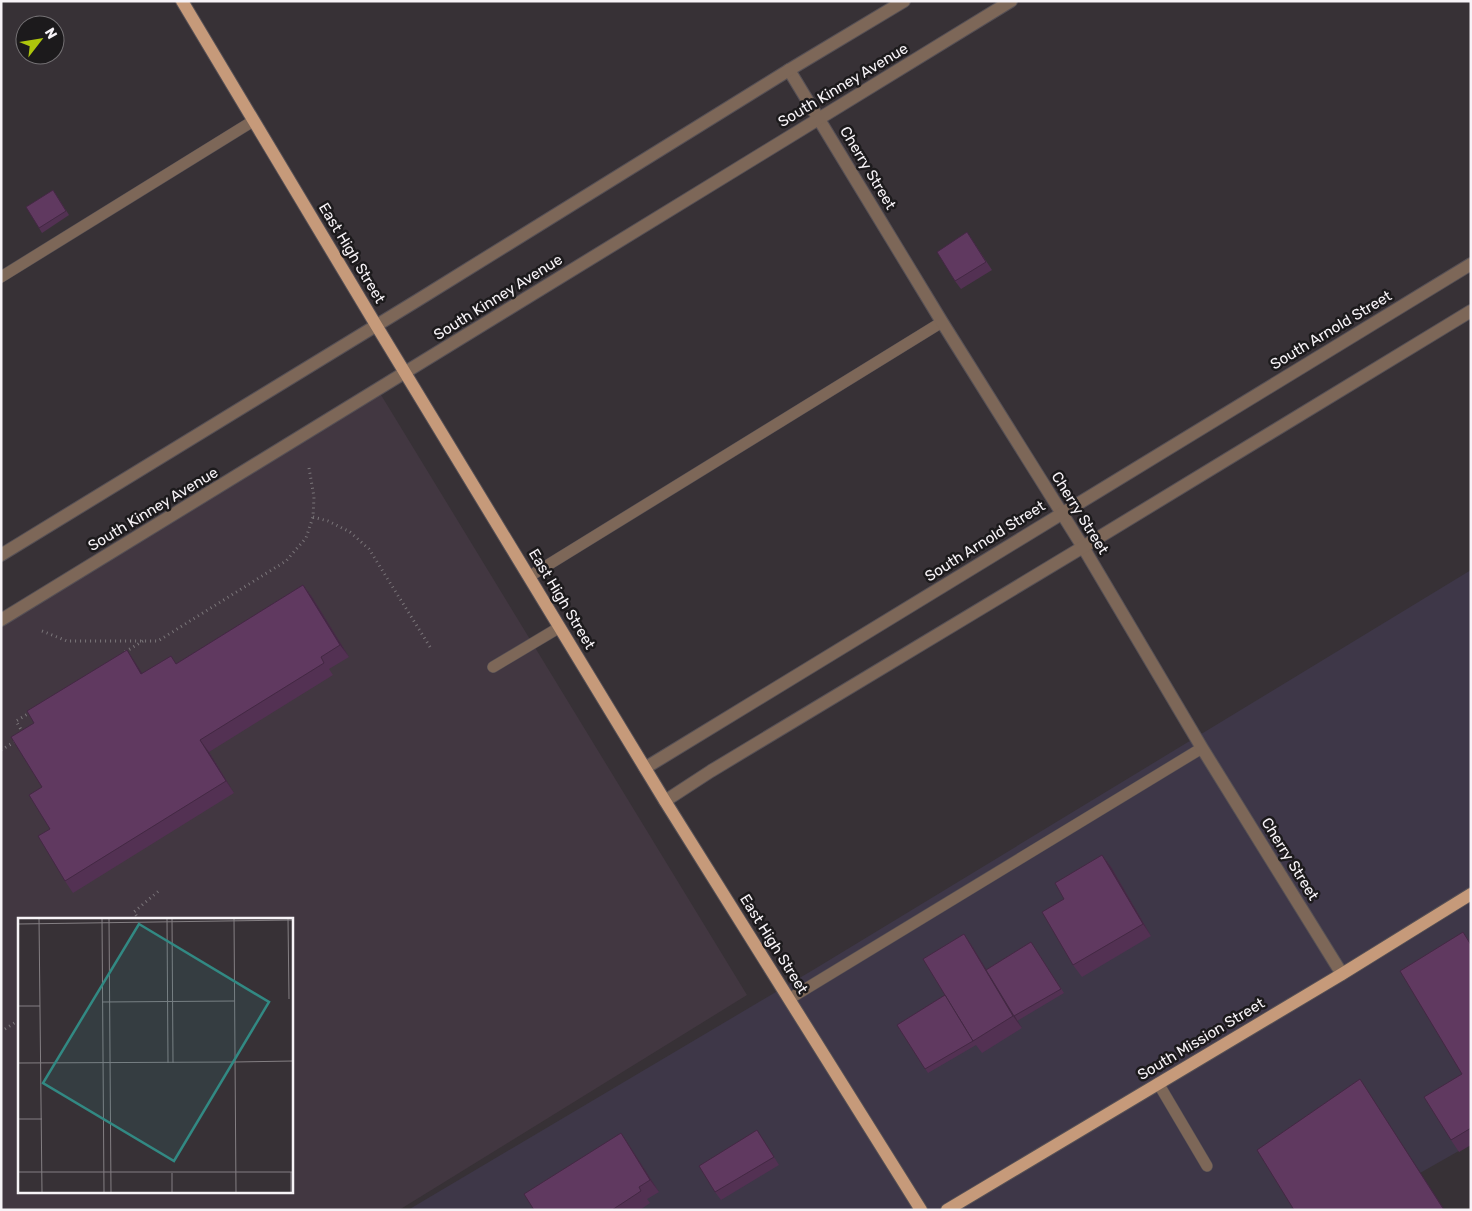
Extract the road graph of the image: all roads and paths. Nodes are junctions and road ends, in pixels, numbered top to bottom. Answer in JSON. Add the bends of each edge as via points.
{"nodes":[{"id":1,"x":182,"y":1,"type":"edge"},
{"id":2,"x":904,"y":1,"type":"edge"},
{"id":3,"x":1012,"y":1,"type":"edge"},
{"id":4,"x":789,"y":70,"type":"junction"},
{"id":5,"x":818,"y":119,"type":"junction"},
{"id":6,"x":254,"y":121,"type":"junction"},
{"id":7,"x":1471,"y":264,"type":"edge"},
{"id":8,"x":1,"y":277,"type":"edge"},
{"id":9,"x":1471,"y":310,"type":"edge"},
{"id":10,"x":942,"y":322,"type":"junction"},
{"id":11,"x":376,"y":325,"type":"junction"},
{"id":12,"x":405,"y":373,"type":"junction"},
{"id":13,"x":309,"y":468,"type":"dead end"},
{"id":14,"x":1062,"y":513,"type":"junction"},
{"id":15,"x":313,"y":517,"type":"junction"},
{"id":16,"x":1083,"y":547,"type":"junction"},
{"id":17,"x":1,"y":554,"type":"edge"},
{"id":18,"x":530,"y":576,"type":"junction"},
{"id":19,"x":1,"y":620,"type":"edge"},
{"id":20,"x":560,"y":627,"type":"junction"},
{"id":21,"x":42,"y":631,"type":"dead end"},
{"id":22,"x":144,"y":641,"type":"junction"},
{"id":23,"x":430,"y":647,"type":"dead end"},
{"id":24,"x":120,"y":656,"type":"edge"},
{"id":25,"x":493,"y":667,"type":"dead end"},
{"id":26,"x":32,"y":711,"type":"edge"},
{"id":27,"x":25,"y":735,"type":"edge"},
{"id":28,"x":17,"y":740,"type":"edge"},
{"id":29,"x":1202,"y":748,"type":"junction"},
{"id":30,"x":1,"y":750,"type":"edge"},
{"id":31,"x":645,"y":768,"type":"junction"},
{"id":32,"x":665,"y":801,"type":"junction"},
{"id":33,"x":161,"y":889,"type":"dead end"},
{"id":34,"x":1471,"y":894,"type":"edge"},
{"id":35,"x":138,"y":918,"type":"edge"},
{"id":36,"x":1342,"y":974,"type":"junction"},
{"id":37,"x":789,"y":999,"type":"junction"},
{"id":38,"x":18,"y":1021,"type":"edge"},
{"id":39,"x":5,"y":1029,"type":"dead end"},
{"id":40,"x":1158,"y":1083,"type":"junction"},
{"id":41,"x":1207,"y":1166,"type":"dead end"},
{"id":42,"x":921,"y":1210,"type":"edge"},
{"id":43,"x":947,"y":1210,"type":"edge"}],
"edges":[{"from":1,"to":6,"type":"main road","name":"East High Street"},
{"from":2,"to":4,"type":"street"},
{"from":3,"to":5,"type":"street","name":"South Kinney Avenue"},
{"from":4,"to":5,"type":"street","name":"Cherry Street"},
{"from":4,"to":11,"type":"street"},
{"from":5,"to":10,"type":"street","name":"Cherry Street"},
{"from":5,"to":12,"type":"street","name":"South Kinney Avenue"},
{"from":6,"to":8,"type":"lane"},
{"from":6,"to":11,"type":"main road","name":"East High Street"},
{"from":7,"to":14,"type":"street","name":"South Arnold Street"},
{"from":9,"to":16,"type":"street"},
{"from":10,"to":14,"type":"street","name":"Cherry Street"},
{"from":10,"to":18,"type":"lane"},
{"from":11,"to":12,"type":"main road","name":"East High Street"},
{"from":11,"to":17,"type":"street"},
{"from":12,"to":18,"type":"main road","name":"East High Street"},
{"from":12,"to":19,"type":"street","name":"South Kinney Avenue"},
{"from":13,"to":15,"type":"path","via":[[314,497]]},
{"from":14,"to":16,"type":"street","name":"Cherry Street"},
{"from":14,"to":31,"type":"street","name":"South Arnold Street"},
{"from":15,"to":22,"type":"path","via":[[306,538],[286,561],[158,641]]},
{"from":15,"to":23,"type":"path","via":[[328,520],[350,532],[369,549]]},
{"from":16,"to":29,"type":"street","name":"Cherry Street"},
{"from":16,"to":32,"type":"street"},
{"from":18,"to":20,"type":"main road","name":"East High Street"},
{"from":20,"to":25,"type":"lane"},
{"from":20,"to":31,"type":"main road","name":"East High Street"},
{"from":21,"to":22,"type":"path","via":[[67,641]]},
{"from":22,"to":24,"type":"path"},
{"from":26,"to":27,"type":"path","via":[[16,721]]},
{"from":28,"to":30,"type":"path"},
{"from":29,"to":36,"type":"street","name":"Cherry Street"},
{"from":29,"to":37,"type":"lane"},
{"from":31,"to":32,"type":"main road","name":"East High Street"},
{"from":32,"to":37,"type":"main road","name":"East High Street"},
{"from":33,"to":35,"type":"path","via":[[134,912]]},
{"from":34,"to":36,"type":"main road","name":"South Mission Street"},
{"from":36,"to":40,"type":"main road","name":"South Mission Street"},
{"from":37,"to":42,"type":"main road","name":"East High Street"},
{"from":38,"to":39,"type":"path"},
{"from":40,"to":41,"type":"lane"},
{"from":40,"to":43,"type":"main road","name":"South Mission Street"}]}
